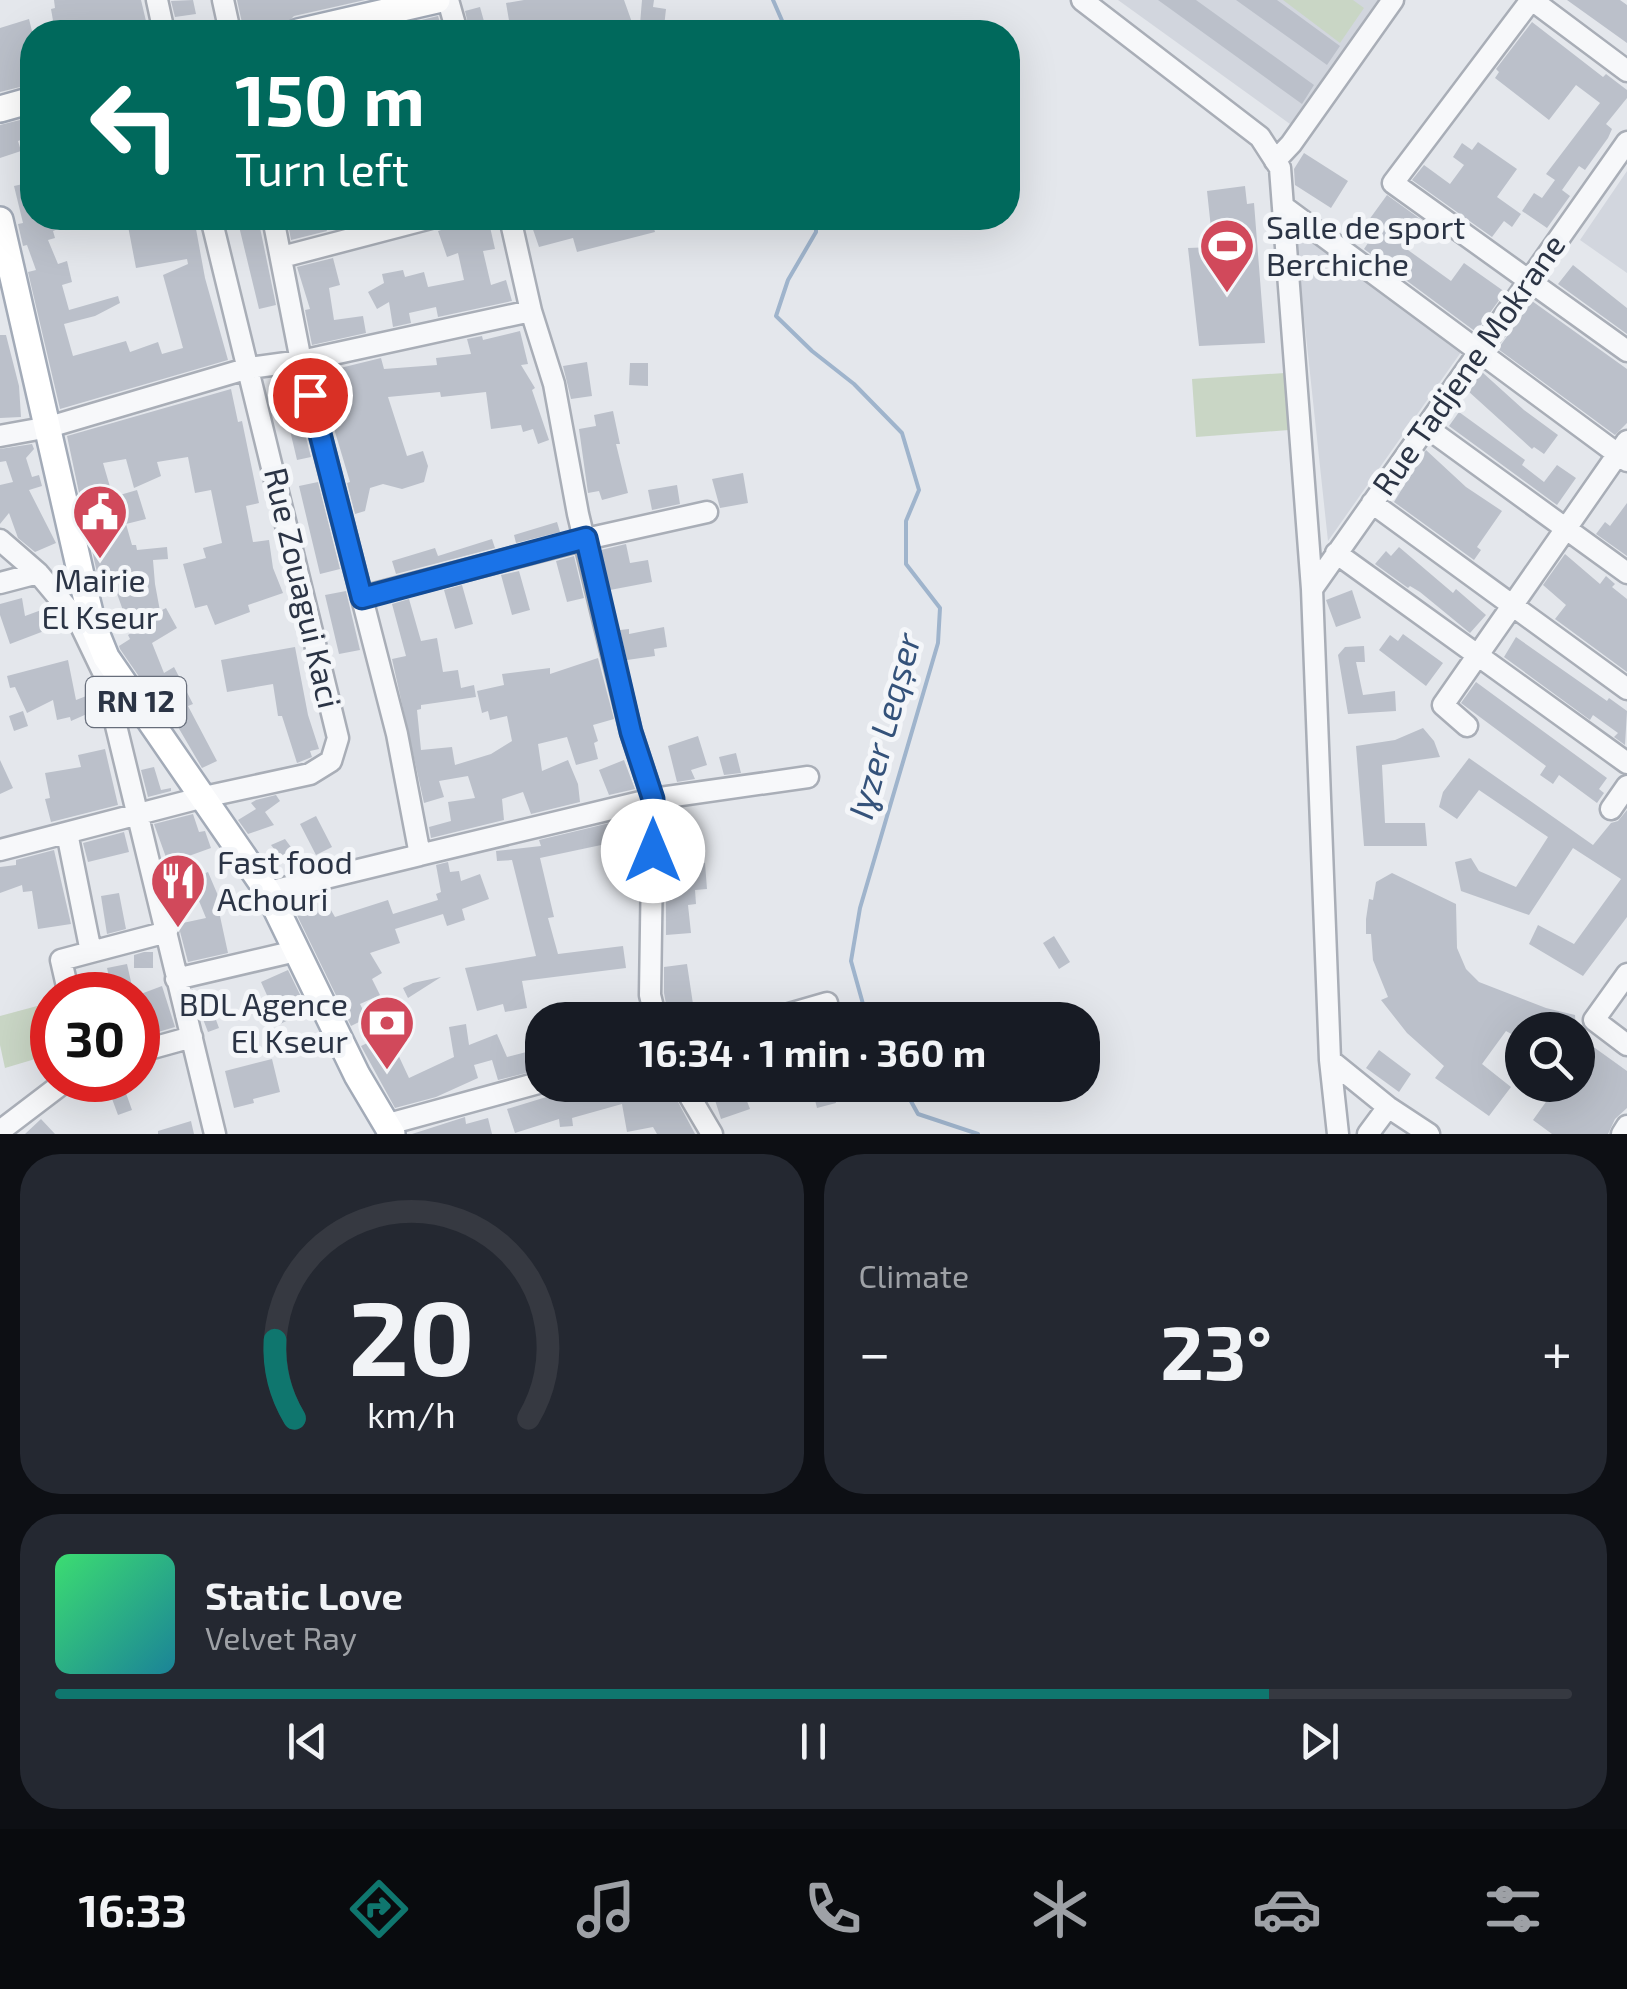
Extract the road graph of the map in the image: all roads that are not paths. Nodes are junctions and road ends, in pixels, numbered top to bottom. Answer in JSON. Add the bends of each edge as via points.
{"nodes":[{"id":1,"x":436,"y":0,"type":"edge"},
{"id":2,"x":1082,"y":0,"type":"edge"},
{"id":3,"x":1393,"y":0,"type":"edge"},
{"id":4,"x":1531,"y":0,"type":"edge"},
{"id":5,"x":350,"y":20,"type":"edge"},
{"id":6,"x":1627,"y":71,"type":"edge"},
{"id":7,"x":1627,"y":142,"type":"edge"},
{"id":8,"x":1275,"y":161,"type":"junction"},
{"id":9,"x":1284,"y":207,"type":"junction"},
{"id":10,"x":0,"y":220,"type":"edge"},
{"id":11,"x":213,"y":230,"type":"edge"},
{"id":12,"x":276,"y":230,"type":"edge"},
{"id":13,"x":385,"y":230,"type":"edge"},
{"id":14,"x":513,"y":230,"type":"edge"},
{"id":15,"x":282,"y":257,"type":"junction"},
{"id":16,"x":1528,"y":280,"type":"junction"},
{"id":17,"x":531,"y":311,"type":"junction"},
{"id":18,"x":1479,"y":350,"type":"junction"},
{"id":19,"x":1627,"y":350,"type":"edge"},
{"id":20,"x":301,"y":361,"type":"junction"},
{"id":21,"x":249,"y":368,"type":"junction"},
{"id":22,"x":49,"y":427,"type":"junction"},
{"id":23,"x":1426,"y":427,"type":"junction"},
{"id":24,"x":0,"y":436,"type":"edge"},
{"id":25,"x":1624,"y":452,"type":"edge"},
{"id":26,"x":1372,"y":503,"type":"junction"},
{"id":27,"x":707,"y":512,"type":"dead end"},
{"id":28,"x":1566,"y":529,"type":"junction"},
{"id":29,"x":586,"y":538,"type":"junction"},
{"id":30,"x":0,"y":540,"type":"edge"},
{"id":31,"x":1336,"y":553,"type":"junction"},
{"id":32,"x":38,"y":573,"type":"junction"},
{"id":33,"x":1627,"y":573,"type":"edge"},
{"id":34,"x":0,"y":583,"type":"edge"},
{"id":35,"x":1312,"y":588,"type":"junction"},
{"id":36,"x":362,"y":598,"type":"junction"},
{"id":37,"x":1512,"y":604,"type":"junction"},
{"id":38,"x":1477,"y":655,"type":"junction"},
{"id":39,"x":1627,"y":689,"type":"edge"},
{"id":40,"x":1468,"y":726,"type":"dead end"},
{"id":41,"x":1627,"y":763,"type":"edge"},
{"id":42,"x":808,"y":777,"type":"dead end"},
{"id":43,"x":1627,"y":786,"type":"edge"},
{"id":44,"x":204,"y":796,"type":"junction"},
{"id":45,"x":653,"y":799,"type":"junction"},
{"id":46,"x":1611,"y":809,"type":"dead end"},
{"id":47,"x":136,"y":813,"type":"junction"},
{"id":48,"x":66,"y":834,"type":"junction"},
{"id":49,"x":0,"y":850,"type":"edge"},
{"id":50,"x":268,"y":892,"type":"junction"},
{"id":51,"x":167,"y":932,"type":"junction"},
{"id":52,"x":296,"y":951,"type":"junction"},
{"id":53,"x":91,"y":952,"type":"junction"},
{"id":54,"x":64,"y":972,"type":"edge"},
{"id":55,"x":1627,"y":974,"type":"edge"},
{"id":56,"x":176,"y":978,"type":"junction"},
{"id":57,"x":652,"y":1002,"type":"edge"},
{"id":58,"x":192,"y":1037,"type":"junction"},
{"id":59,"x":1627,"y":1044,"type":"edge"},
{"id":60,"x":160,"y":1046,"type":"edge"},
{"id":61,"x":1330,"y":1060,"type":"junction"},
{"id":62,"x":525,"y":1087,"type":"edge"},
{"id":63,"x":38,"y":1102,"type":"edge"},
{"id":64,"x":693,"y":1102,"type":"edge"},
{"id":65,"x":1388,"y":1107,"type":"junction"},
{"id":66,"x":1627,"y":1126,"type":"edge"},
{"id":67,"x":0,"y":1130,"type":"edge"},
{"id":68,"x":389,"y":1130,"type":"edge"},
{"id":69,"x":216,"y":1134,"type":"edge"},
{"id":70,"x":712,"y":1134,"type":"edge"},
{"id":71,"x":1338,"y":1134,"type":"edge"},
{"id":72,"x":1368,"y":1134,"type":"edge"},
{"id":73,"x":1428,"y":1134,"type":"edge"},
{"id":74,"x":1622,"y":1134,"type":"edge"}],
"edges":[{"from":1,"to":5,"type":"main road"},
{"from":2,"to":8,"type":"street","via":[[1260,137]]},
{"from":3,"to":8,"type":"street"},
{"from":4,"to":6,"type":"street"},
{"from":4,"to":16,"type":"street","via":[[1394,183]]},
{"from":7,"to":16,"type":"street","name":"Rue Tadjene Mokrane"},
{"from":8,"to":9,"type":"street"},
{"from":9,"to":18,"type":"street"},
{"from":9,"to":35,"type":"street"},
{"from":10,"to":22,"type":"main road","number":"RN 12"},
{"from":11,"to":21,"type":"street","name":"Rue Zouagui Kaci"},
{"from":12,"to":15,"type":"street"},
{"from":13,"to":15,"type":"street"},
{"from":14,"to":17,"type":"street"},
{"from":15,"to":20,"type":"street"},
{"from":16,"to":18,"type":"street","name":"Rue Tadjene Mokrane"},
{"from":16,"to":19,"type":"street"},
{"from":17,"to":20,"type":"street"},
{"from":17,"to":29,"type":"street","via":[[554,384]]},
{"from":18,"to":23,"type":"street","name":"Rue Tadjene Mokrane"},
{"from":18,"to":25,"type":"street"},
{"from":20,"to":21,"type":"street"},
{"from":20,"to":36,"type":"street"},
{"from":21,"to":22,"type":"street"},
{"from":21,"to":44,"type":"street","name":"Rue Zouagui Kaci","via":[[338,738],[331,761],[310,774]]},
{"from":22,"to":24,"type":"street"},
{"from":22,"to":44,"type":"main road","number":"RN 12","via":[[106,657]]},
{"from":23,"to":26,"type":"street","name":"Rue Tadjene Mokrane"},
{"from":23,"to":28,"type":"street"},
{"from":25,"to":28,"type":"street"},
{"from":26,"to":31,"type":"street","name":"Rue Tadjene Mokrane"},
{"from":26,"to":37,"type":"street"},
{"from":27,"to":29,"type":"street"},
{"from":28,"to":33,"type":"street"},
{"from":28,"to":37,"type":"street"},
{"from":29,"to":36,"type":"street"},
{"from":29,"to":45,"type":"street"},
{"from":30,"to":32,"type":"street"},
{"from":31,"to":35,"type":"street","name":"Rue Tadjene Mokrane"},
{"from":31,"to":38,"type":"street"},
{"from":32,"to":34,"type":"street"},
{"from":32,"to":47,"type":"street","via":[[79,622],[104,672]]},
{"from":35,"to":61,"type":"street"},
{"from":36,"to":50,"type":"street","via":[[420,855]]},
{"from":37,"to":38,"type":"street"},
{"from":37,"to":39,"type":"street"},
{"from":38,"to":40,"type":"street","via":[[1443,705]]},
{"from":38,"to":41,"type":"street"},
{"from":42,"to":45,"type":"street"},
{"from":43,"to":46,"type":"street"},
{"from":44,"to":47,"type":"street","name":"Rue Zouagui Kaci"},
{"from":44,"to":50,"type":"main road","number":"RN 12"},
{"from":45,"to":50,"type":"street"},
{"from":45,"to":57,"type":"street"},
{"from":47,"to":48,"type":"street","name":"Rue Zouagui Kaci"},
{"from":47,"to":51,"type":"street"},
{"from":48,"to":49,"type":"street","name":"Rue Zouagui Kaci"},
{"from":48,"to":53,"type":"street"},
{"from":50,"to":52,"type":"main road","number":"RN 12"},
{"from":51,"to":53,"type":"street"},
{"from":51,"to":56,"type":"street"},
{"from":52,"to":56,"type":"street"},
{"from":52,"to":68,"type":"main road","number":"RN 12"},
{"from":53,"to":54,"type":"street","via":[[61,960]]},
{"from":55,"to":59,"type":"street","via":[[1594,1020]]},
{"from":56,"to":58,"type":"street"},
{"from":58,"to":60,"type":"street"},
{"from":58,"to":69,"type":"street"},
{"from":61,"to":65,"type":"street"},
{"from":61,"to":71,"type":"street"},
{"from":62,"to":68,"type":"street"},
{"from":63,"to":67,"type":"street"},
{"from":64,"to":70,"type":"street"},
{"from":65,"to":72,"type":"street"},
{"from":65,"to":73,"type":"street"},
{"from":66,"to":74,"type":"street"}]}
